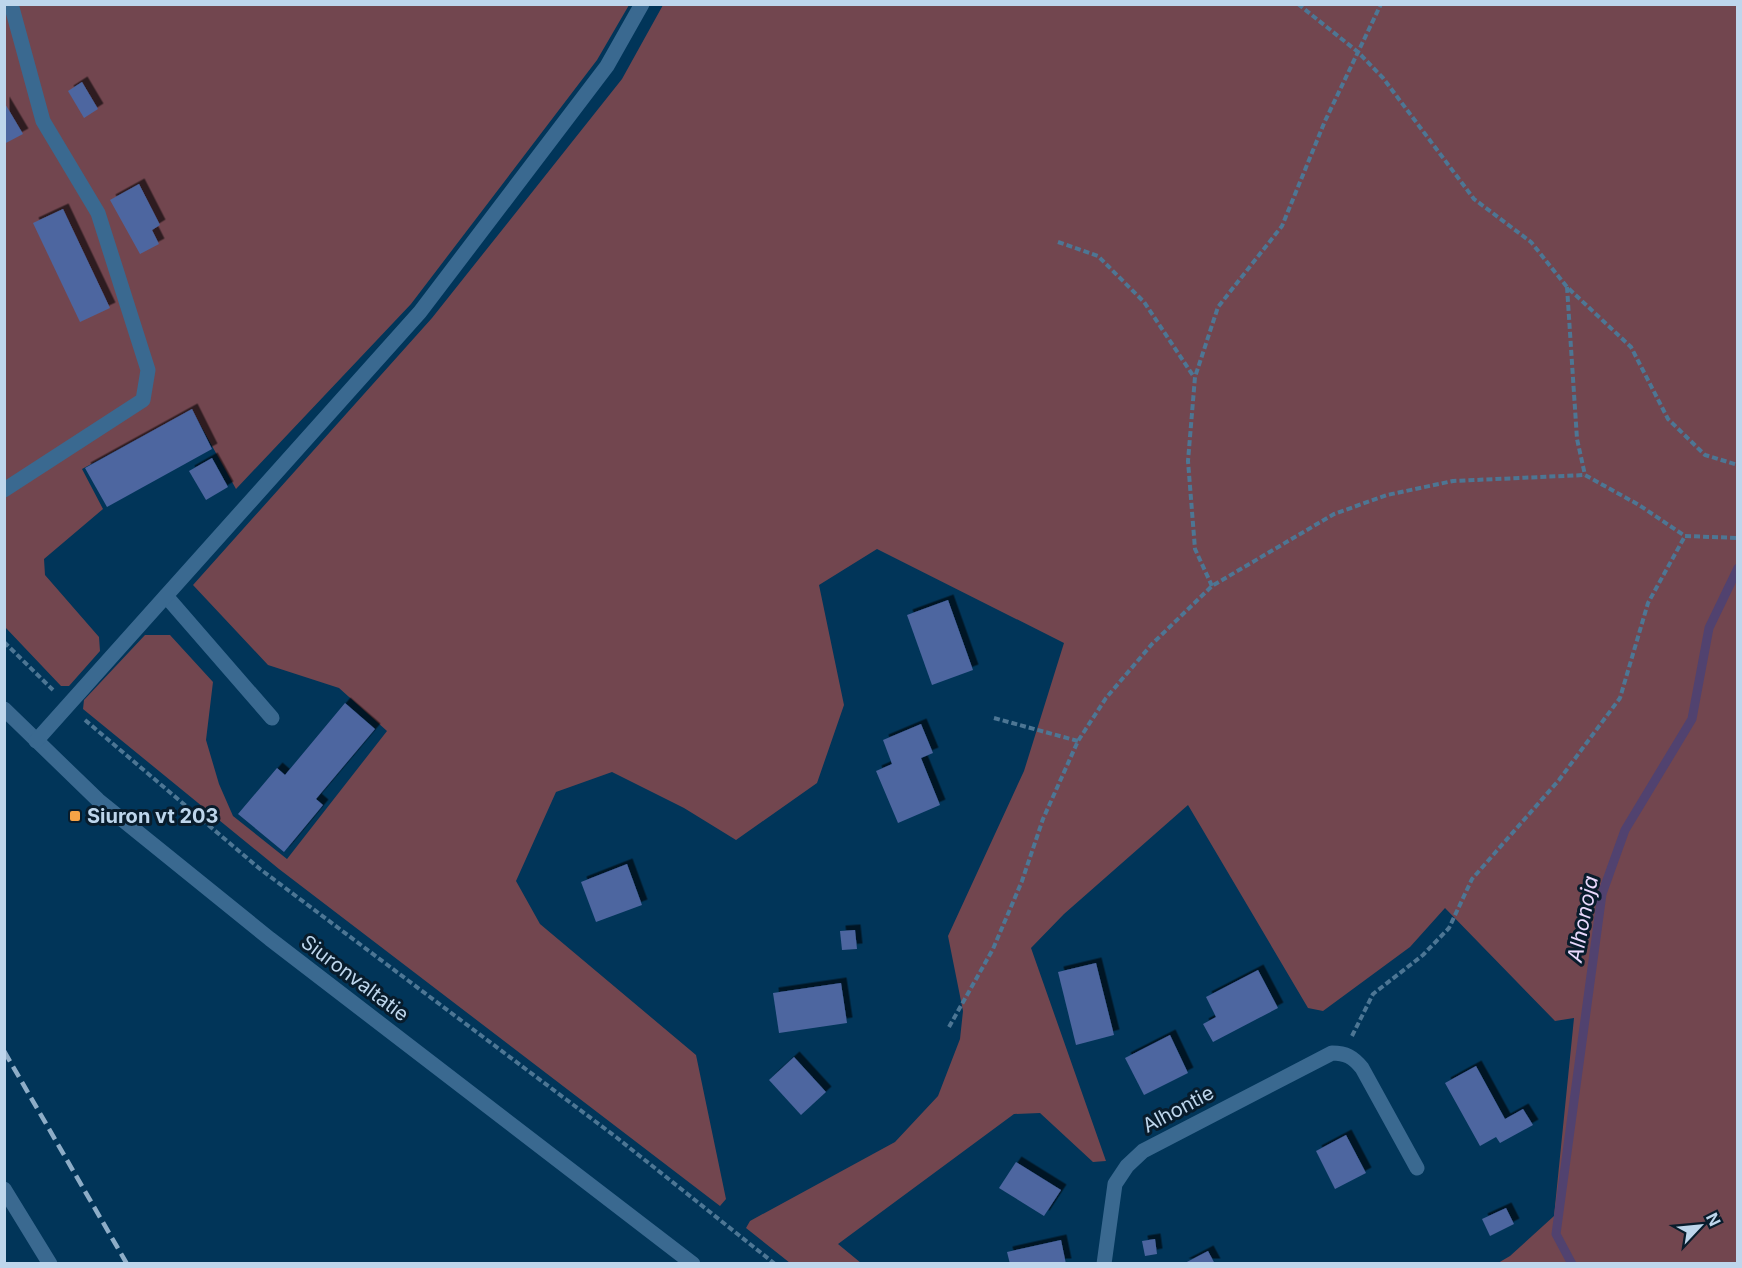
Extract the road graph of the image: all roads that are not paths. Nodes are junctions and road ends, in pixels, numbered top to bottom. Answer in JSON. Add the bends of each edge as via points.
{"nodes":[{"id":1,"x":11,"y":4,"type":"edge"},
{"id":2,"x":642,"y":4,"type":"edge"},
{"id":3,"x":4,"y":490,"type":"edge"},
{"id":4,"x":166,"y":596,"type":"junction"},
{"id":5,"x":4,"y":709,"type":"edge"},
{"id":6,"x":272,"y":718,"type":"dead end"},
{"id":7,"x":36,"y":741,"type":"junction"},
{"id":8,"x":1417,"y":1168,"type":"dead end"},
{"id":9,"x":4,"y":1189,"type":"edge"},
{"id":10,"x":50,"y":1263,"type":"edge"},
{"id":11,"x":693,"y":1263,"type":"edge"},
{"id":12,"x":1104,"y":1263,"type":"edge"}],
"edges":[{"from":1,"to":3,"type":"street","via":[[43,122],[98,213],[148,370],[143,400]]},
{"from":2,"to":4,"type":"street","via":[[607,66],[420,312]]},
{"from":4,"to":6,"type":"street"},
{"from":4,"to":7,"type":"street"},
{"from":5,"to":7,"type":"street","name":"Siuronvaltatie"},
{"from":7,"to":11,"type":"street","name":"Siuronvaltatie","via":[[98,800],[270,939]]},
{"from":8,"to":12,"type":"street","name":"Alhontie","via":[[1362,1068],[1354,1058],[1332,1053],[1143,1151],[1115,1184]]},
{"from":9,"to":10,"type":"street"}]}
